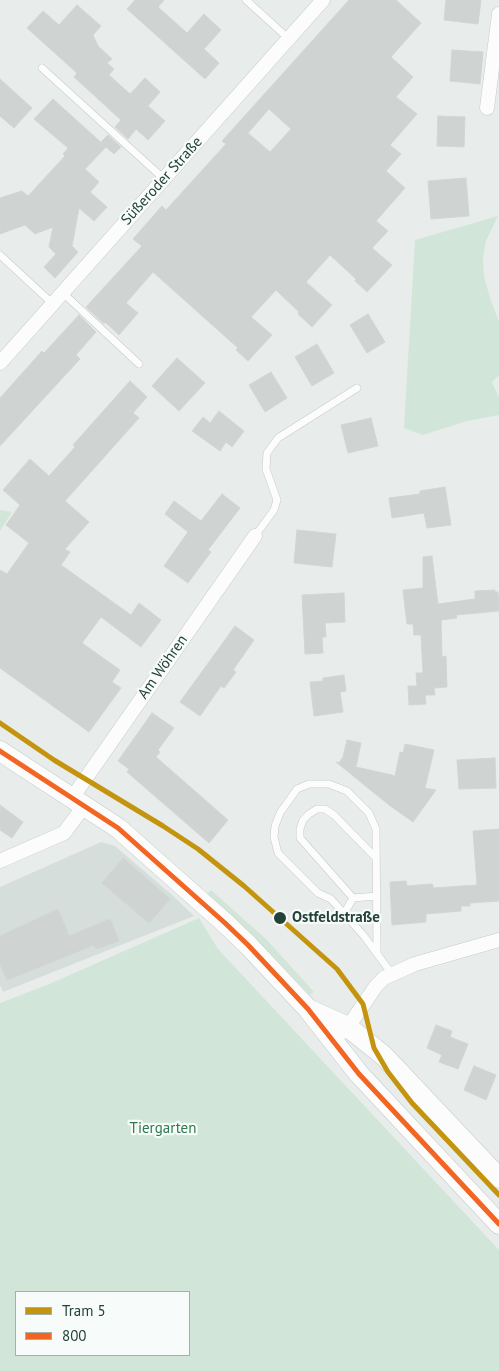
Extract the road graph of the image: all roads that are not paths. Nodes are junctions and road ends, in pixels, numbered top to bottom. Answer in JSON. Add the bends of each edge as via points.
{"nodes":[{"id":1,"x":246,"y":0,"type":"edge"},
{"id":2,"x":323,"y":0,"type":"edge"},
{"id":3,"x":499,"y":14,"type":"edge"},
{"id":4,"x":289,"y":39,"type":"junction"},
{"id":5,"x":497,"y":46,"type":"edge"},
{"id":6,"x":42,"y":68,"type":"dead end"},
{"id":7,"x":487,"y":108,"type":"dead end"},
{"id":8,"x":164,"y":179,"type":"junction"},
{"id":9,"x":0,"y":255,"type":"edge"},
{"id":10,"x":62,"y":293,"type":"junction"},
{"id":11,"x":52,"y":304,"type":"junction"},
{"id":12,"x":0,"y":363,"type":"edge"},
{"id":13,"x":139,"y":364,"type":"dead end"},
{"id":14,"x":357,"y":388,"type":"dead end"},
{"id":15,"x":254,"y":536,"type":"joint"},
{"id":16,"x":0,"y":752,"type":"edge"},
{"id":17,"x":78,"y":802,"type":"junction"},
{"id":18,"x":376,"y":858,"type":"junction"},
{"id":19,"x":0,"y":861,"type":"edge"},
{"id":20,"x":376,"y":896,"type":"junction"},
{"id":21,"x":353,"y":898,"type":"junction"},
{"id":22,"x":344,"y":914,"type":"junction"},
{"id":23,"x":499,"y":940,"type":"edge"},
{"id":24,"x":377,"y":952,"type":"junction"},
{"id":25,"x":392,"y":974,"type":"junction"},
{"id":26,"x":308,"y":1009,"type":"junction"},
{"id":27,"x":348,"y":1027,"type":"junction"},
{"id":28,"x":332,"y":1041,"type":"junction"},
{"id":29,"x":499,"y":1178,"type":"edge"},
{"id":30,"x":499,"y":1224,"type":"edge"}],
"edges":[{"from":1,"to":4,"type":"lane"},
{"from":2,"to":4,"type":"street","name":"Süßeroder Straße"},
{"from":3,"to":5,"type":"street"},
{"from":4,"to":8,"type":"street","name":"Süßeroder Straße"},
{"from":5,"to":7,"type":"street"},
{"from":6,"to":8,"type":"lane"},
{"from":8,"to":10,"type":"street","name":"Süßeroder Straße"},
{"from":9,"to":11,"type":"lane"},
{"from":10,"to":11,"type":"street","name":"Süßeroder Straße"},
{"from":10,"to":13,"type":"lane"},
{"from":11,"to":12,"type":"street","name":"Süßeroder Straße"},
{"from":14,"to":15,"type":"lane","via":[[278,438],[267,453],[266,469],[277,500],[274,510]]},
{"from":15,"to":17,"type":"street","name":"Am Wöhren"},
{"from":16,"to":17,"type":"main road"},
{"from":17,"to":19,"type":"street","name":"Am Wöhren","via":[[64,833]]},
{"from":17,"to":26,"type":"main road","via":[[118,828],[218,916]]},
{"from":18,"to":20,"type":"lane"},
{"from":18,"to":21,"type":"lane","via":[[325,809],[317,809],[303,820],[300,838]]},
{"from":18,"to":22,"type":"lane","via":[[376,829],[369,813],[347,791],[329,784],[310,784],[297,789],[280,813],[274,837],[278,853]]},
{"from":20,"to":21,"type":"lane"},
{"from":20,"to":24,"type":"lane"},
{"from":21,"to":22,"type":"lane"},
{"from":22,"to":24,"type":"lane"},
{"from":23,"to":25,"type":"street","via":[[415,964]]},
{"from":24,"to":25,"type":"lane"},
{"from":25,"to":27,"type":"street","via":[[376,986]]},
{"from":26,"to":27,"type":"main road"},
{"from":26,"to":28,"type":"main road"},
{"from":27,"to":28,"type":"street"},
{"from":27,"to":29,"type":"main road","via":[[384,1056]]},
{"from":28,"to":30,"type":"main road"}]}
